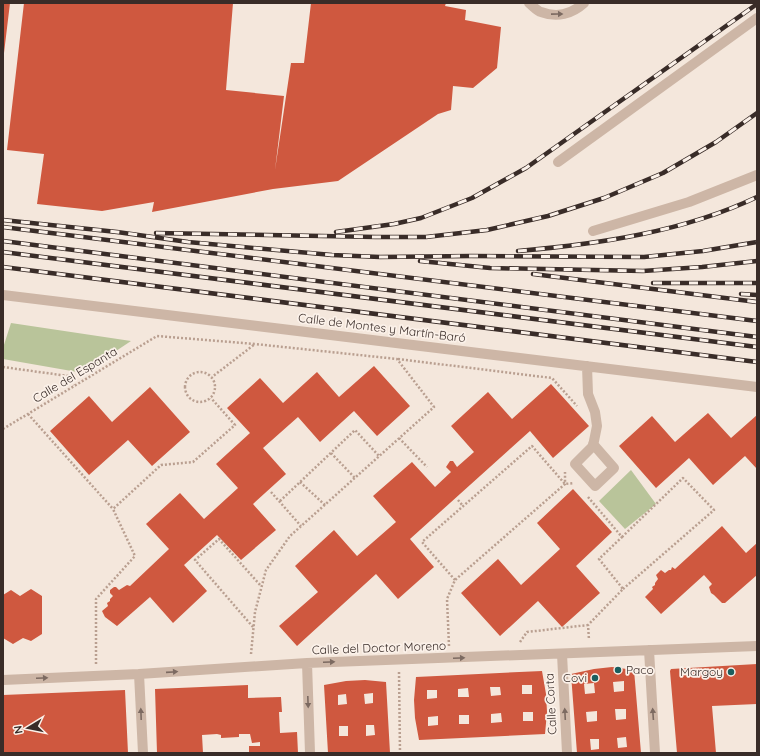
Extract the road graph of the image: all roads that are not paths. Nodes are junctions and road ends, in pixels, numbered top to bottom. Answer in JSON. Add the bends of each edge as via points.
{"nodes":[{"id":1,"x":529,"y":3,"type":"edge"},
{"id":2,"x":584,"y":3,"type":"edge"},
{"id":3,"x":757,"y":18,"type":"edge"},
{"id":4,"x":558,"y":162,"type":"dead end"},
{"id":5,"x":757,"y":175,"type":"edge"},
{"id":6,"x":593,"y":231,"type":"dead end"},
{"id":7,"x":3,"y":295,"type":"edge"},
{"id":8,"x":587,"y":366,"type":"junction"},
{"id":9,"x":757,"y":387,"type":"edge"},
{"id":10,"x":594,"y":444,"type":"dead end"},
{"id":11,"x":757,"y":646,"type":"edge"},
{"id":12,"x":649,"y":650,"type":"junction"},
{"id":13,"x":562,"y":654,"type":"junction"},
{"id":14,"x":307,"y":663,"type":"junction"},
{"id":15,"x":140,"y":674,"type":"junction"},
{"id":16,"x":3,"y":680,"type":"edge"},
{"id":17,"x":143,"y":753,"type":"edge"},
{"id":18,"x":310,"y":753,"type":"edge"},
{"id":19,"x":567,"y":753,"type":"edge"},
{"id":20,"x":655,"y":753,"type":"edge"}],
"edges":[{"from":1,"to":2,"type":"street","one_way":true,"via":[[540,12],[557,16],[576,11]]},
{"from":3,"to":4,"type":"street"},
{"from":5,"to":6,"type":"street","via":[[689,202]]},
{"from":7,"to":8,"type":"street","name":"Calle de Montes y Martín-Baró"},
{"from":8,"to":9,"type":"street","name":"Calle de Montes y Martín-Baró"},
{"from":8,"to":10,"type":"street","via":[[588,394],[597,426]]},
{"from":11,"to":12,"type":"street","name":"Calle del Doctor Moreno"},
{"from":12,"to":13,"type":"street","name":"Calle del Doctor Moreno"},
{"from":20,"to":12,"type":"street","one_way":true},
{"from":14,"to":13,"type":"street","name":"Calle del Doctor Moreno","one_way":true},
{"from":19,"to":13,"type":"street","name":"Calle Corta","one_way":true},
{"from":15,"to":14,"type":"street","name":"Calle del Doctor Moreno","one_way":true},
{"from":14,"to":18,"type":"street","one_way":true},
{"from":16,"to":15,"type":"street","name":"Calle del Doctor Moreno","one_way":true},
{"from":17,"to":15,"type":"street","one_way":true}]}
